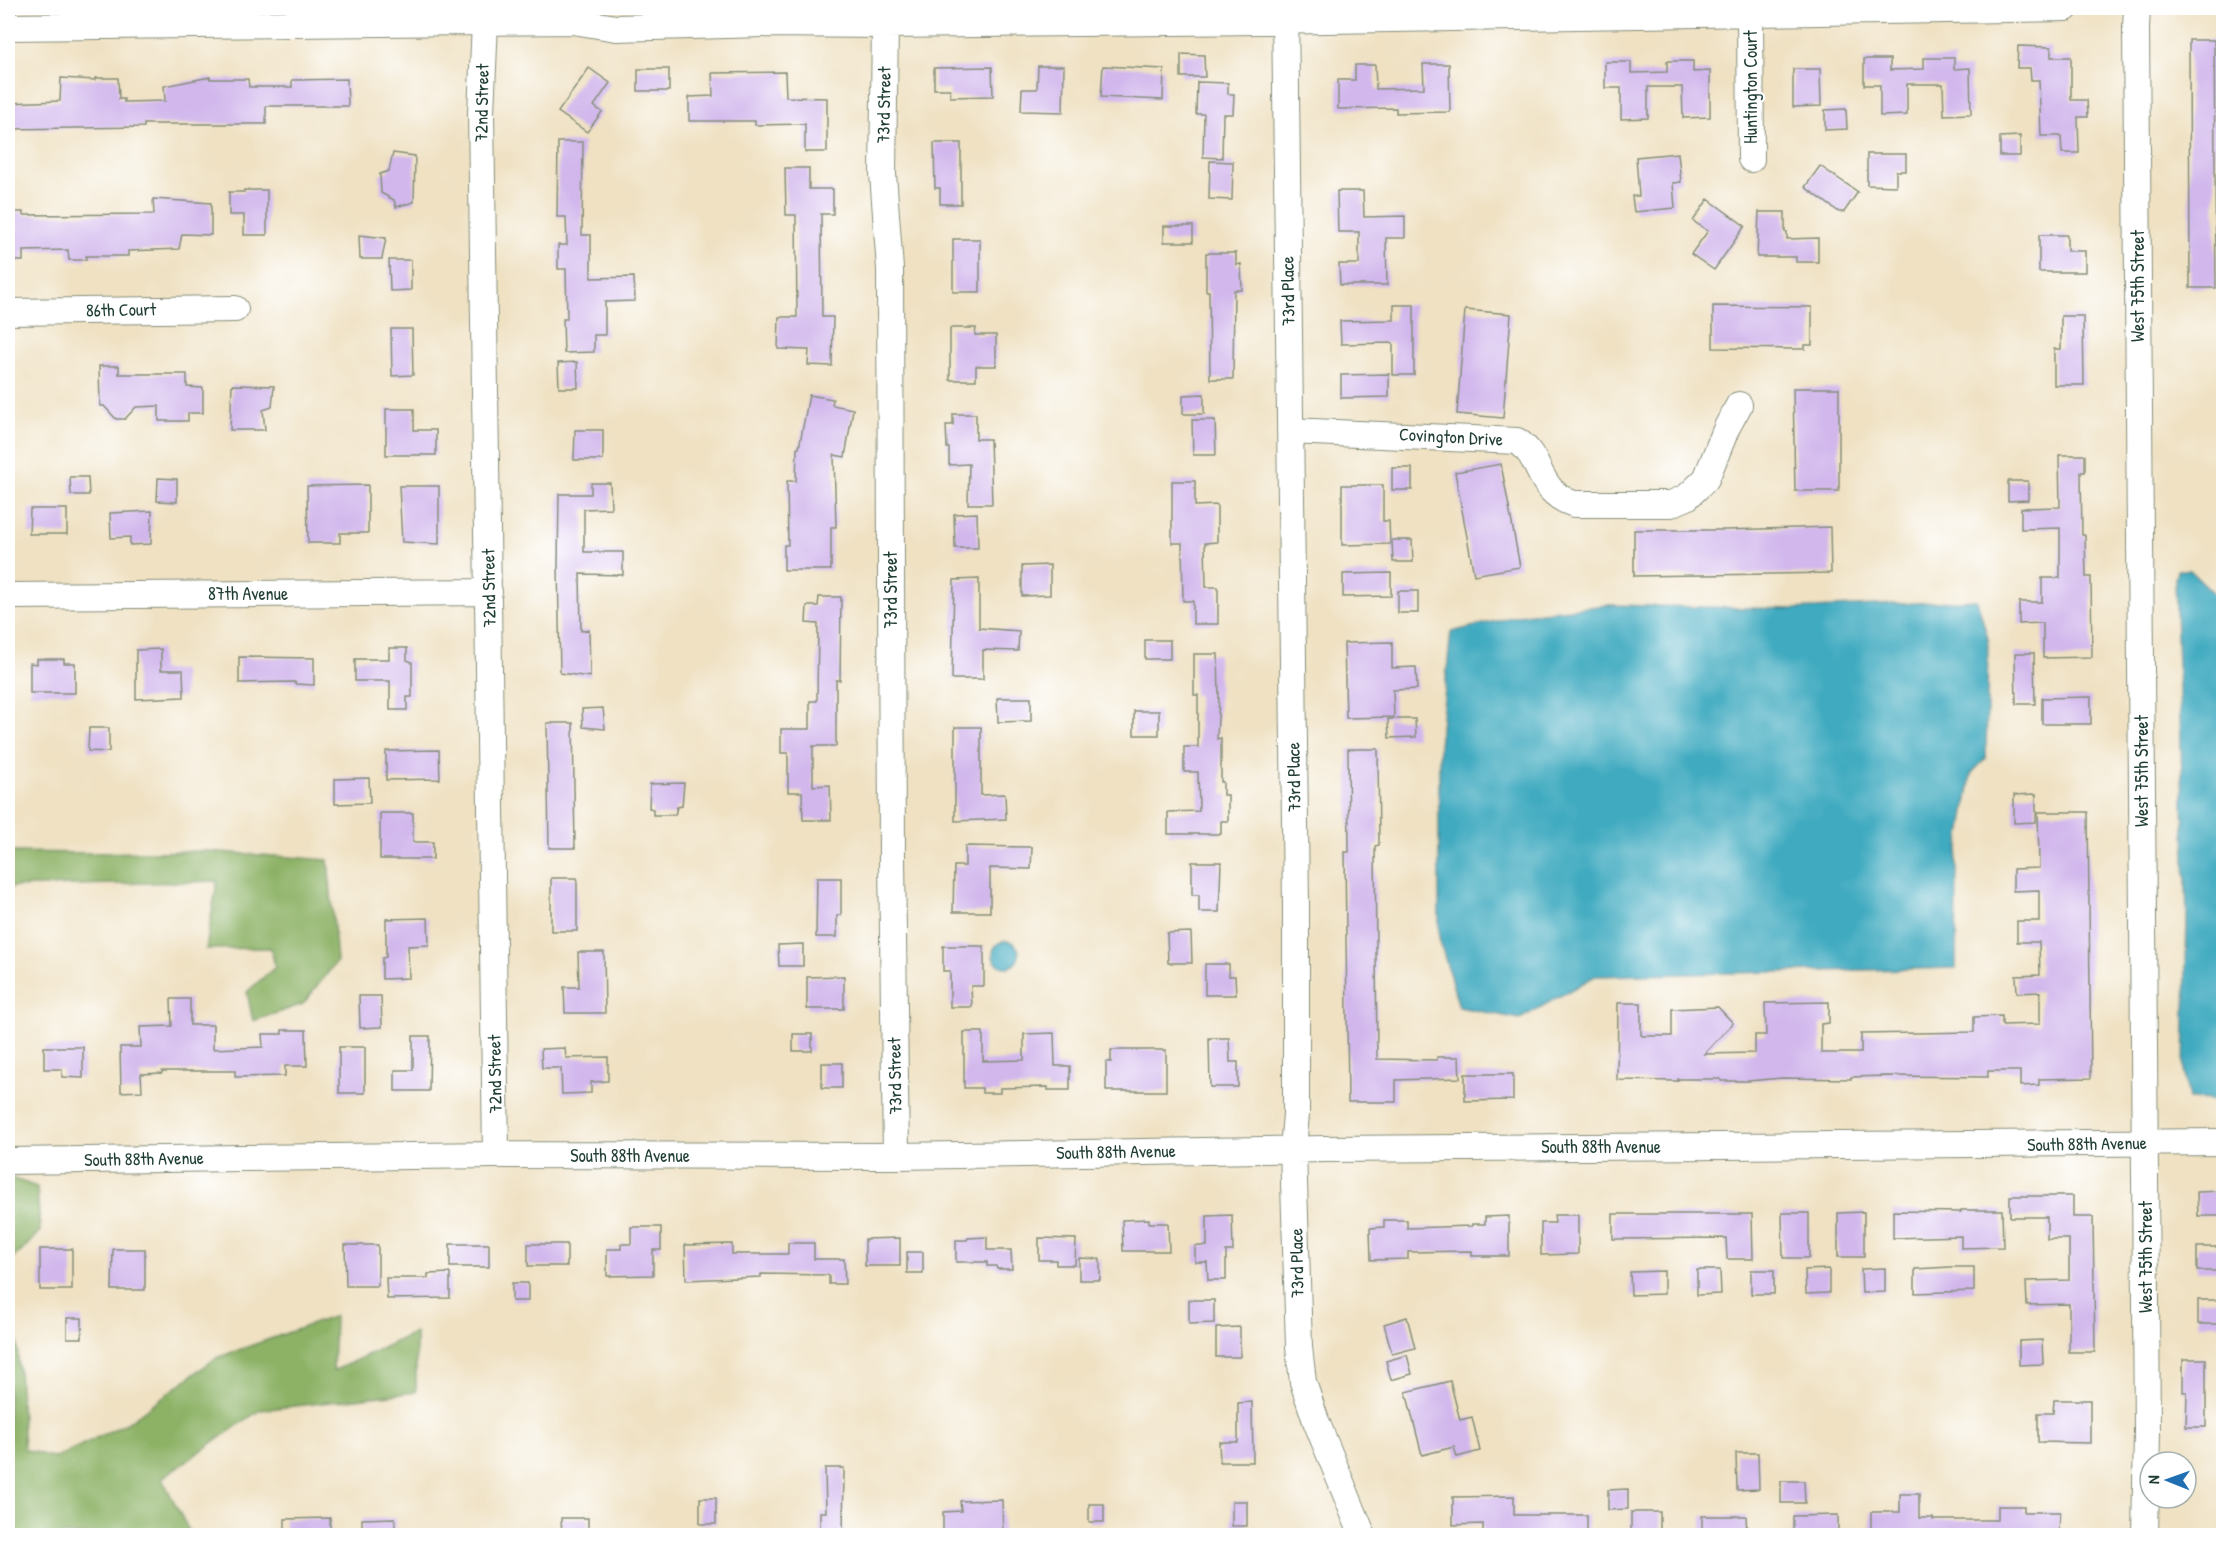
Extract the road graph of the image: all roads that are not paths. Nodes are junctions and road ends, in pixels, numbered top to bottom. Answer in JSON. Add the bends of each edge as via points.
{"nodes":[{"id":1,"x":2066,"y":8,"type":"edge"},
{"id":2,"x":2137,"y":8,"type":"edge"},
{"id":3,"x":1285,"y":14,"type":"edge"},
{"id":4,"x":1750,"y":14,"type":"junction"},
{"id":5,"x":485,"y":22,"type":"junction"},
{"id":6,"x":885,"y":25,"type":"junction"},
{"id":7,"x":8,"y":27,"type":"edge"},
{"id":8,"x":1751,"y":159,"type":"dead end"},
{"id":9,"x":235,"y":309,"type":"dead end"},
{"id":10,"x":8,"y":312,"type":"edge"},
{"id":11,"x":1739,"y":405,"type":"dead end"},
{"id":12,"x":1290,"y":431,"type":"junction"},
{"id":13,"x":489,"y":592,"type":"junction"},
{"id":14,"x":8,"y":596,"type":"edge"},
{"id":15,"x":2223,"y":1142,"type":"edge"},
{"id":16,"x":2145,"y":1143,"type":"junction"},
{"id":17,"x":1293,"y":1149,"type":"junction"},
{"id":18,"x":496,"y":1155,"type":"junction"},
{"id":19,"x":896,"y":1156,"type":"junction"},
{"id":20,"x":8,"y":1161,"type":"edge"},
{"id":21,"x":1363,"y":1536,"type":"edge"},
{"id":22,"x":2145,"y":1536,"type":"edge"}],
"edges":[{"from":1,"to":4,"type":"street"},
{"from":2,"to":16,"type":"street","name":"West 75th Street"},
{"from":3,"to":4,"type":"street"},
{"from":3,"to":6,"type":"street"},
{"from":3,"to":12,"type":"street","name":"73rd Place"},
{"from":4,"to":8,"type":"street","name":"Huntington Court"},
{"from":5,"to":6,"type":"street","via":[[573,21],[616,28]]},
{"from":5,"to":7,"type":"street"},
{"from":5,"to":13,"type":"street","name":"72nd Street","via":[[481,113]]},
{"from":6,"to":19,"type":"street","name":"73rd Street","via":[[883,174],[890,269]]},
{"from":9,"to":10,"type":"street","name":"86th Court"},
{"from":11,"to":12,"type":"street","name":"Covington Drive","via":[[1706,479],[1687,497],[1671,504],[1574,504],[1548,488],[1526,447],[1517,441]]},
{"from":12,"to":17,"type":"street","name":"73rd Place","via":[[1296,927]]},
{"from":13,"to":14,"type":"street","name":"87th Avenue"},
{"from":13,"to":18,"type":"street","name":"72nd Street"},
{"from":15,"to":16,"type":"street","name":"South 88th Avenue"},
{"from":16,"to":17,"type":"street","name":"South 88th Avenue"},
{"from":16,"to":22,"type":"street","name":"West 75th Street"},
{"from":17,"to":19,"type":"street","name":"South 88th Avenue"},
{"from":17,"to":21,"type":"street","name":"73rd Place","via":[[1303,1382]]},
{"from":18,"to":19,"type":"street","name":"South 88th Avenue"},
{"from":18,"to":20,"type":"street","name":"South 88th Avenue"}]}
